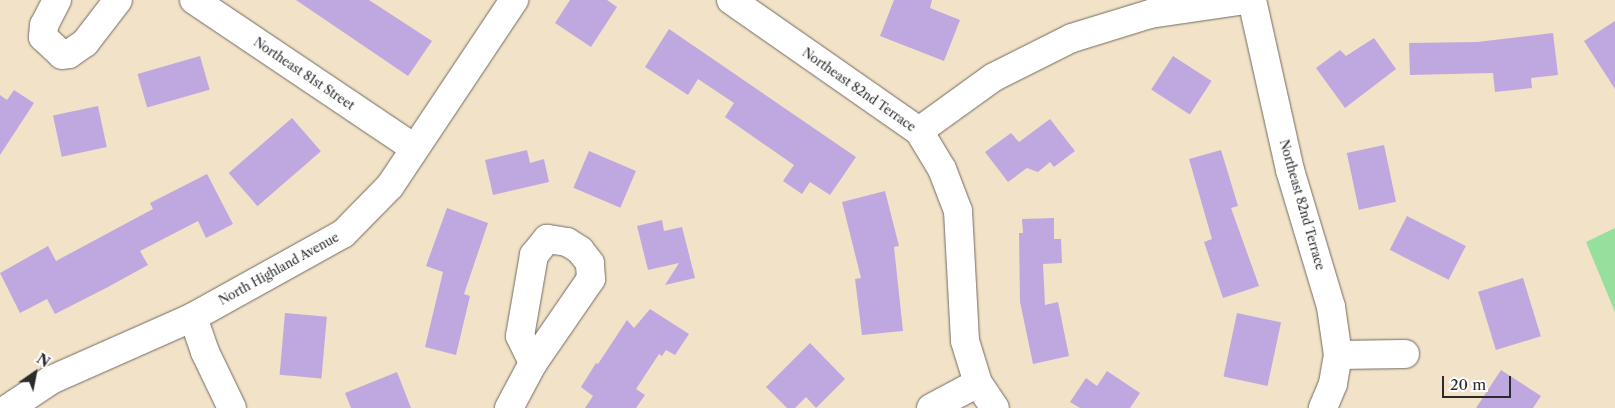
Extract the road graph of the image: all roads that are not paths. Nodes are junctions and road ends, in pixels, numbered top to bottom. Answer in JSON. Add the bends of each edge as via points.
{"nodes":[{"id":1,"x":57,"y":0,"type":"edge"},
{"id":2,"x":118,"y":0,"type":"edge"},
{"id":3,"x":194,"y":0,"type":"edge"},
{"id":4,"x":514,"y":0,"type":"edge"},
{"id":5,"x":732,"y":0,"type":"edge"},
{"id":6,"x":1246,"y":0,"type":"edge"},
{"id":7,"x":1252,"y":0,"type":"edge"},
{"id":8,"x":918,"y":131,"type":"junction"},
{"id":9,"x":414,"y":148,"type":"junction"},
{"id":10,"x":193,"y":317,"type":"junction"},
{"id":11,"x":1405,"y":354,"type":"dead end"},
{"id":12,"x":1338,"y":355,"type":"junction"},
{"id":13,"x":533,"y":364,"type":"dead end"},
{"id":14,"x":978,"y":383,"type":"junction"},
{"id":15,"x":9,"y":408,"type":"edge"},
{"id":16,"x":232,"y":408,"type":"edge"},
{"id":17,"x":509,"y":408,"type":"edge"},
{"id":18,"x":931,"y":408,"type":"edge"},
{"id":19,"x":995,"y":408,"type":"edge"},
{"id":20,"x":1323,"y":408,"type":"edge"}],
"edges":[{"from":1,"to":2,"type":"street","via":[[44,25],[43,37],[62,55],[85,43]]},
{"from":3,"to":9,"type":"street","name":"Northeast 81st Street"},
{"from":4,"to":9,"type":"street","name":"North Highland Avenue"},
{"from":5,"to":8,"type":"street","name":"Northeast 82nd Terrace"},
{"from":6,"to":8,"type":"street","via":[[1150,14],[1072,38],[994,77]]},
{"from":7,"to":12,"type":"street","name":"Northeast 82nd Terrace","via":[[1290,170],[1331,307]]},
{"from":8,"to":14,"type":"street","name":"Northeast 82nd Terrace","via":[[942,169],[958,211],[965,341]]},
{"from":9,"to":10,"type":"street","name":"North Highland Avenue","via":[[390,186],[343,234]]},
{"from":10,"to":15,"type":"street","name":"North Highland Avenue","via":[[51,380]]},
{"from":10,"to":16,"type":"street","via":[[205,352]]},
{"from":11,"to":12,"type":"street"},
{"from":12,"to":20,"type":"street","name":"Northeast 82nd Terrace","via":[[1333,384]]},
{"from":13,"to":17,"type":"street"},
{"from":14,"to":18,"type":"street"},
{"from":14,"to":19,"type":"street","name":"Northeast 82nd Terrace"}]}
